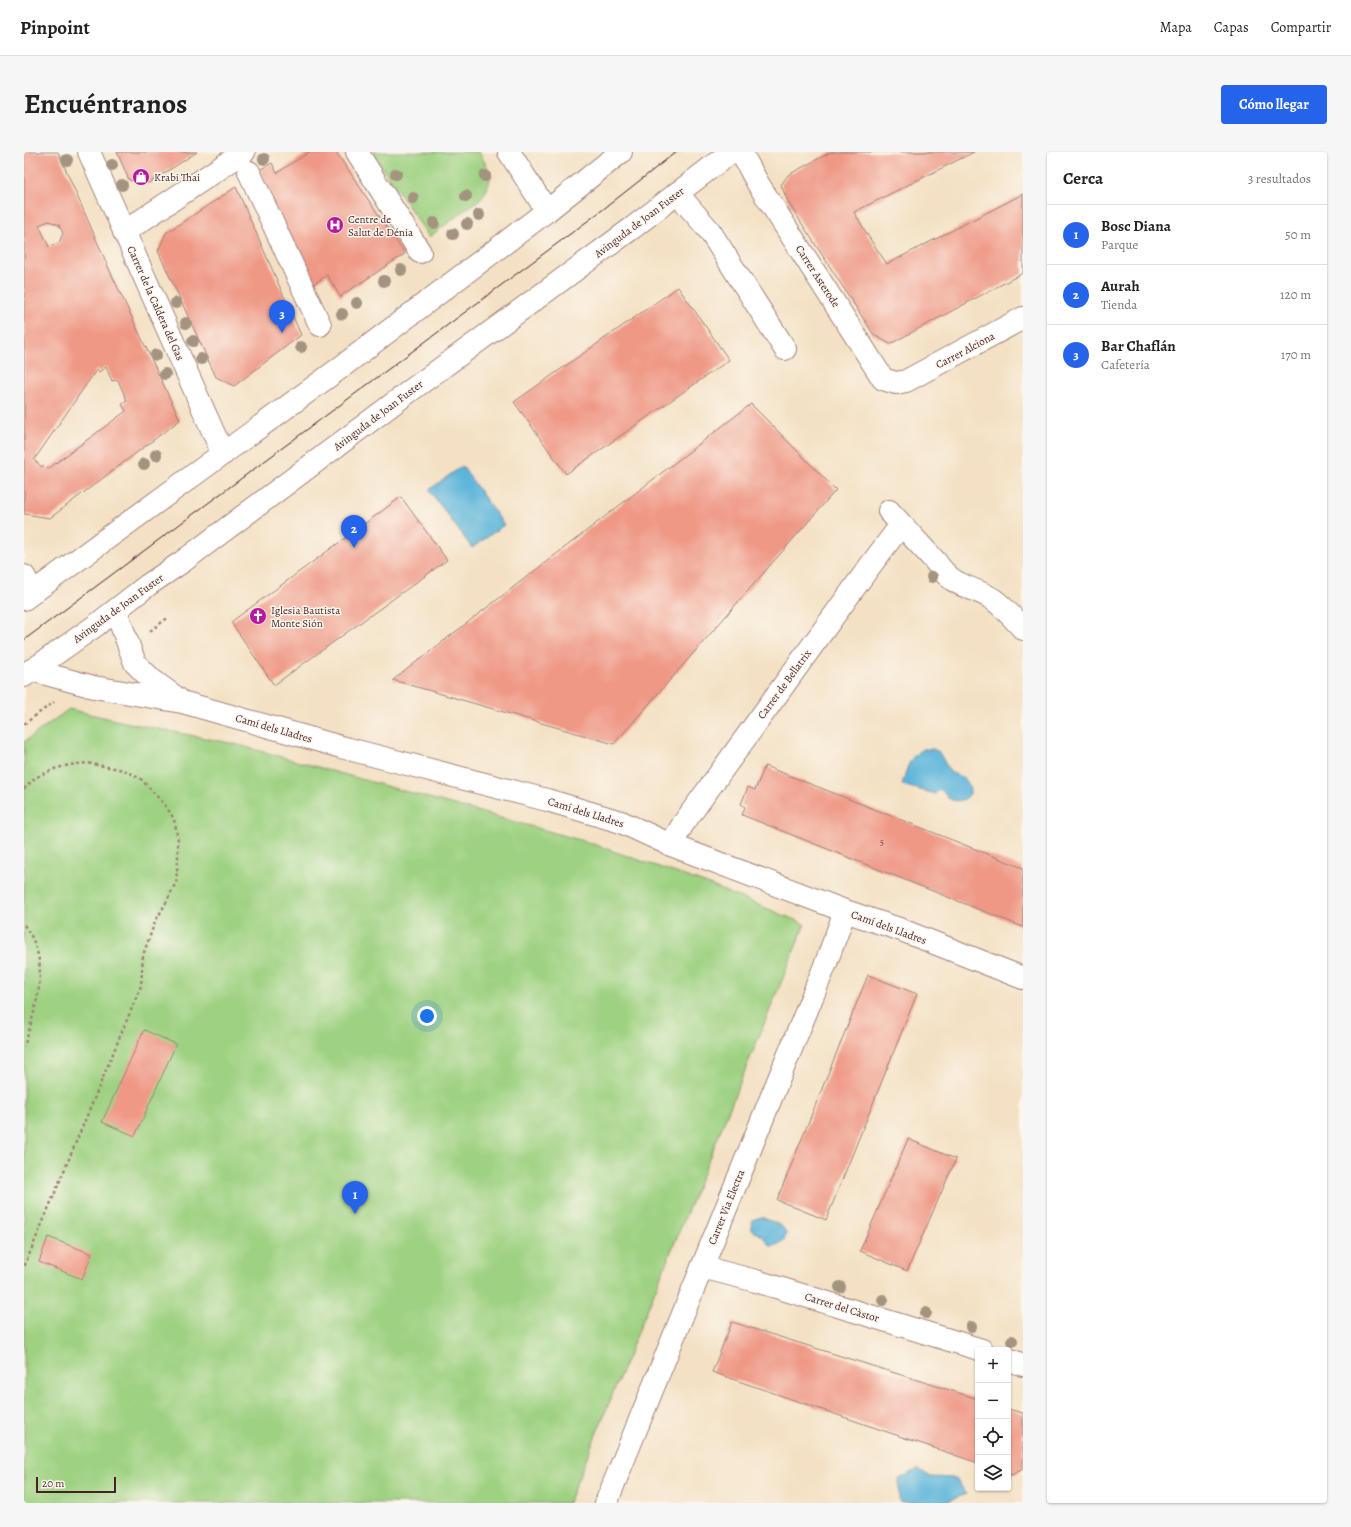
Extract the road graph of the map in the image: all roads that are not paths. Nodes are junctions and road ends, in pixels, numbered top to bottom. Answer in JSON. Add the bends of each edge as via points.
{"nodes":[{"id":1,"x":89,"y":152,"type":"edge"},
{"id":2,"x":357,"y":152,"type":"edge"},
{"id":3,"x":508,"y":152,"type":"edge"},
{"id":4,"x":621,"y":152,"type":"edge"},
{"id":5,"x":731,"y":152,"type":"edge"},
{"id":6,"x":741,"y":152,"type":"edge"},
{"id":7,"x":247,"y":162,"type":"edge"},
{"id":8,"x":677,"y":193,"type":"junction"},
{"id":9,"x":547,"y":211,"type":"junction"},
{"id":10,"x":124,"y":232,"type":"junction"},
{"id":11,"x":420,"y":252,"type":"dead end"},
{"id":12,"x":1023,"y":318,"type":"edge"},
{"id":13,"x":320,"y":325,"type":"dead end"},
{"id":14,"x":785,"y":349,"type":"dead end"},
{"id":15,"x":906,"y":381,"type":"joint"},
{"id":16,"x":223,"y":454,"type":"junction"},
{"id":17,"x":27,"y":589,"type":"edge"},
{"id":18,"x":116,"y":611,"type":"junction"},
{"id":19,"x":1023,"y":629,"type":"edge"},
{"id":20,"x":28,"y":673,"type":"edge"},
{"id":21,"x":182,"y":702,"type":"junction"},
{"id":22,"x":671,"y":845,"type":"junction"},
{"id":23,"x":845,"y":911,"type":"junction"},
{"id":24,"x":1023,"y":978,"type":"edge"},
{"id":25,"x":702,"y":1267,"type":"junction"},
{"id":26,"x":975,"y":1348,"type":"edge"},
{"id":27,"x":1011,"y":1360,"type":"edge"},
{"id":28,"x":1023,"y":1365,"type":"edge"},
{"id":29,"x":606,"y":1503,"type":"edge"}],
"edges":[{"from":1,"to":10,"type":"street","name":"Carrer de la Caldera del Gas"},
{"from":2,"to":11,"type":"street"},
{"from":3,"to":9,"type":"street"},
{"from":4,"to":9,"type":"street"},
{"from":5,"to":8,"type":"street","name":"Avinguda de Joan Fuster"},
{"from":6,"to":15,"type":"street","name":"Carrer Asterode","via":[[757,182],[884,379],[896,383]]},
{"from":7,"to":10,"type":"street"},
{"from":7,"to":13,"type":"street"},
{"from":8,"to":14,"type":"street","via":[[709,230]]},
{"from":8,"to":18,"type":"street","name":"Avinguda de Joan Fuster"},
{"from":9,"to":16,"type":"street"},
{"from":10,"to":16,"type":"street","name":"Carrer de la Caldera del Gas"},
{"from":12,"to":15,"type":"street","name":"Carrer Alciona"},
{"from":16,"to":17,"type":"street"},
{"from":18,"to":20,"type":"street","name":"Avinguda de Joan Fuster"},
{"from":18,"to":21,"type":"street","name":"Camí dels Lladres","via":[[135,663],[152,680]]},
{"from":19,"to":22,"type":"street","name":"Carrer de Bellatrix","via":[[995,601],[950,579],[895,518],[870,566],[683,824]]},
{"from":20,"to":21,"type":"street","name":"Camí dels Lladres"},
{"from":21,"to":22,"type":"street","name":"Camí dels Lladres","via":[[341,747],[547,800],[621,822]]},
{"from":22,"to":23,"type":"street","name":"Camí dels Lladres"},
{"from":23,"to":24,"type":"street","name":"Camí dels Lladres","via":[[899,929]]},
{"from":23,"to":25,"type":"street","name":"Carrer Via Electra"},
{"from":25,"to":26,"type":"street","name":"Carrer del Càstor"},
{"from":25,"to":29,"type":"street","name":"Carrer Via Electra"},
{"from":27,"to":28,"type":"street"}]}
